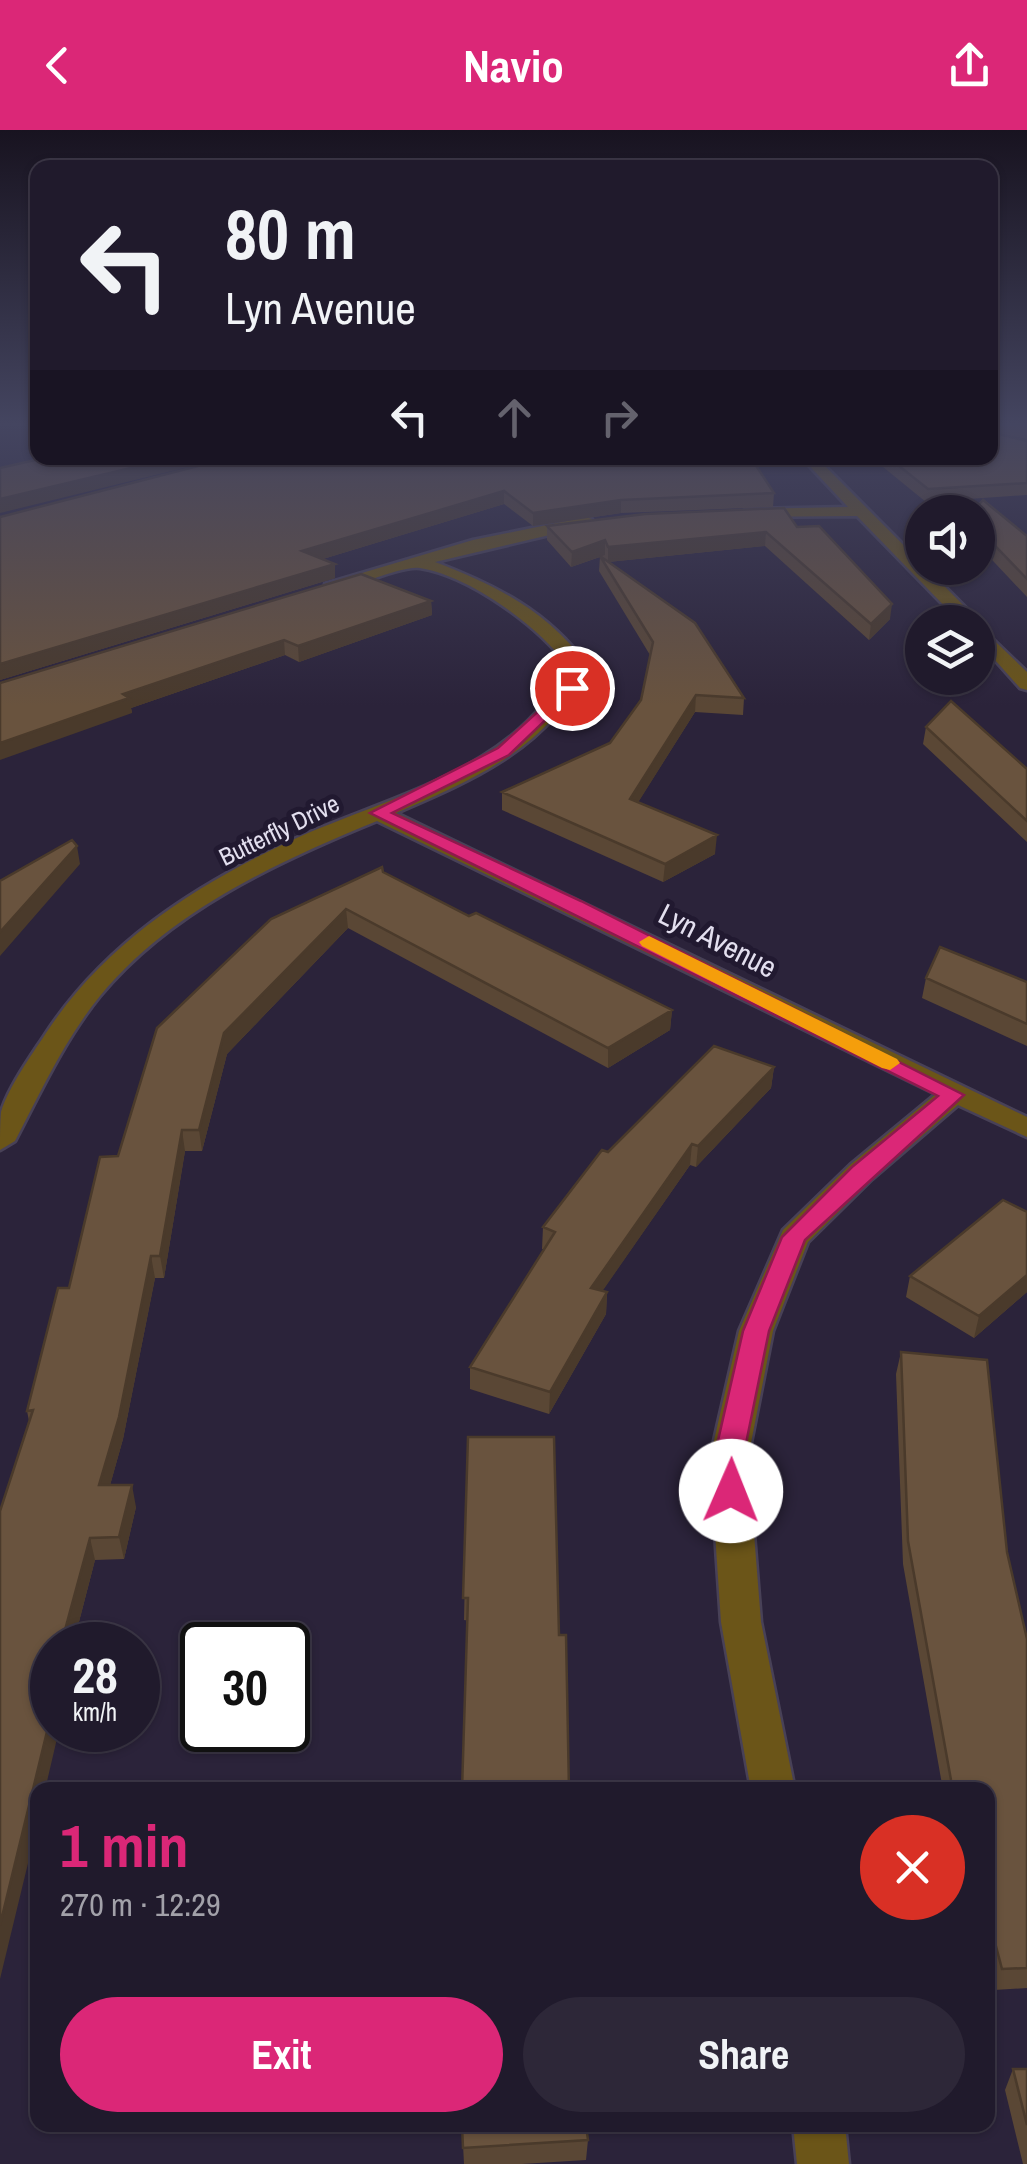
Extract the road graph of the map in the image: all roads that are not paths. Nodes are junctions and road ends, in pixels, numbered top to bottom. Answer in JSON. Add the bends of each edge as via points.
{"nodes":[{"id":1,"x":865,"y":516,"type":"edge"},
{"id":2,"x":609,"y":520,"type":"edge"},
{"id":3,"x":424,"y":563,"type":"junction"},
{"id":4,"x":311,"y":595,"type":"edge"},
{"id":5,"x":954,"y":605,"type":"edge"},
{"id":6,"x":995,"y":649,"type":"edge"},
{"id":7,"x":1027,"y":684,"type":"edge"},
{"id":8,"x":378,"y":813,"type":"junction"},
{"id":9,"x":953,"y":1095,"type":"junction"},
{"id":10,"x":1027,"y":1128,"type":"edge"},
{"id":11,"x":0,"y":1141,"type":"edge"},
{"id":12,"x":771,"y":1782,"type":"edge"},
{"id":13,"x":820,"y":2132,"type":"edge"},
{"id":14,"x":824,"y":2164,"type":"edge"}],
"edges":[{"from":1,"to":5,"type":"street"},
{"from":2,"to":3,"type":"street","via":[[480,544]]},
{"from":3,"to":4,"type":"street"},
{"from":3,"to":8,"type":"street","name":"Butterfly Drive","via":[[542,620],[577,665],[572,688],[503,752]]},
{"from":6,"to":7,"type":"street"},
{"from":8,"to":9,"type":"street","name":"Lyn Avenue"},
{"from":8,"to":11,"type":"street","name":"Butterfly Drive","via":[[299,845],[174,916],[99,977],[66,1018]]},
{"from":9,"to":10,"type":"street","name":"Lyn Avenue"},
{"from":9,"to":12,"type":"street","via":[[794,1237],[756,1331],[728,1458],[741,1622]]},
{"from":13,"to":14,"type":"street"}]}
